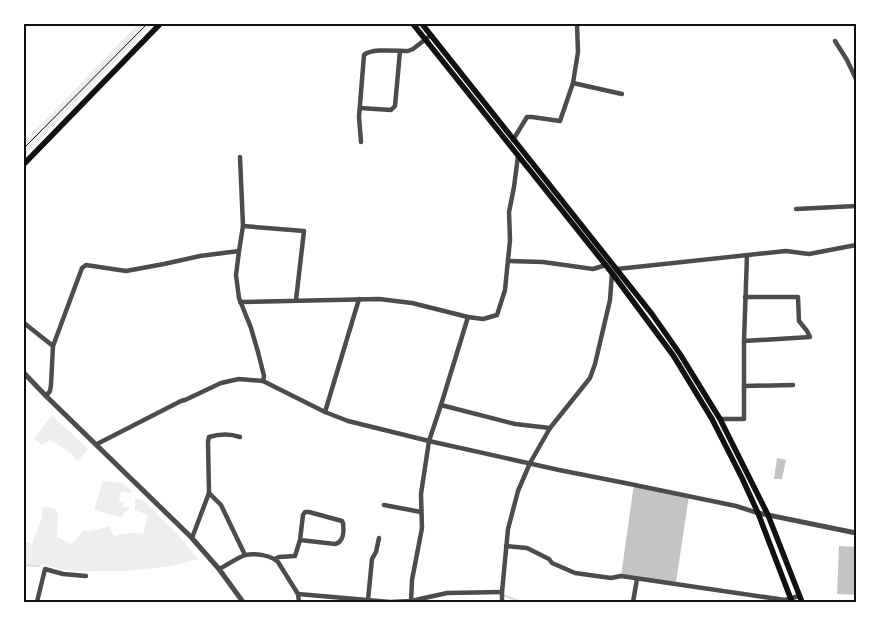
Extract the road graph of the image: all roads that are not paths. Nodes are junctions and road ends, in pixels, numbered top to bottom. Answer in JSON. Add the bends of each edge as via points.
{"nodes":[{"id":1,"x":160,"y":24,"type":"edge"},
{"id":2,"x":413,"y":24,"type":"edge"},
{"id":3,"x":422,"y":24,"type":"edge"},
{"id":4,"x":577,"y":24,"type":"edge"},
{"id":5,"x":431,"y":35,"type":"junction"},
{"id":6,"x":425,"y":39,"type":"junction"},
{"id":7,"x":835,"y":41,"type":"dead end"},
{"id":8,"x":400,"y":51,"type":"junction"},
{"id":9,"x":856,"y":78,"type":"edge"},
{"id":10,"x":572,"y":83,"type":"junction"},
{"id":11,"x":622,"y":94,"type":"dead end"},
{"id":12,"x":360,"y":108,"type":"junction"},
{"id":13,"x":513,"y":138,"type":"junction"},
{"id":14,"x":361,"y":142,"type":"dead end"},
{"id":15,"x":512,"y":148,"type":"junction"},
{"id":16,"x":518,"y":156,"type":"junction"},
{"id":17,"x":240,"y":157,"type":"dead end"},
{"id":18,"x":24,"y":164,"type":"edge"},
{"id":19,"x":856,"y":206,"type":"edge"},
{"id":20,"x":796,"y":209,"type":"dead end"},
{"id":21,"x":243,"y":226,"type":"junction"},
{"id":22,"x":856,"y":245,"type":"edge"},
{"id":23,"x":239,"y":251,"type":"junction"},
{"id":24,"x":747,"y":256,"type":"junction"},
{"id":25,"x":508,"y":260,"type":"junction"},
{"id":26,"x":606,"y":265,"type":"junction"},
{"id":27,"x":617,"y":269,"type":"junction"},
{"id":28,"x":612,"y":274,"type":"junction"},
{"id":29,"x":745,"y":297,"type":"junction"},
{"id":30,"x":359,"y":299,"type":"junction"},
{"id":31,"x":296,"y":300,"type":"junction"},
{"id":32,"x":240,"y":302,"type":"junction"},
{"id":33,"x":468,"y":316,"type":"junction"},
{"id":34,"x":24,"y":323,"type":"edge"},
{"id":35,"x":744,"y":341,"type":"junction"},
{"id":36,"x":53,"y":346,"type":"junction"},
{"id":37,"x":24,"y":373,"type":"edge"},
{"id":38,"x":264,"y":380,"type":"junction"},
{"id":39,"x":793,"y":385,"type":"dead end"},
{"id":40,"x":744,"y":386,"type":"junction"},
{"id":41,"x":46,"y":396,"type":"junction"},
{"id":42,"x":441,"y":405,"type":"junction"},
{"id":43,"x":325,"y":412,"type":"junction"},
{"id":44,"x":720,"y":419,"type":"junction"},
{"id":45,"x":550,"y":428,"type":"junction"},
{"id":46,"x":240,"y":437,"type":"dead end"},
{"id":47,"x":428,"y":441,"type":"junction"},
{"id":48,"x":97,"y":444,"type":"junction"},
{"id":49,"x":530,"y":463,"type":"junction"},
{"id":50,"x":210,"y":493,"type":"junction"},
{"id":51,"x":384,"y":505,"type":"dead end"},
{"id":52,"x":421,"y":512,"type":"junction"},
{"id":53,"x":758,"y":513,"type":"junction"},
{"id":54,"x":768,"y":515,"type":"junction"},
{"id":55,"x":856,"y":533,"type":"edge"},
{"id":56,"x":192,"y":538,"type":"junction"},
{"id":57,"x":379,"y":538,"type":"dead end"},
{"id":58,"x":300,"y":540,"type":"junction"},
{"id":59,"x":506,"y":546,"type":"junction"},
{"id":60,"x":245,"y":556,"type":"junction"},
{"id":61,"x":275,"y":559,"type":"junction"},
{"id":62,"x":219,"y":569,"type":"junction"},
{"id":63,"x":86,"y":576,"type":"dead end"},
{"id":64,"x":637,"y":578,"type":"junction"},
{"id":65,"x":502,"y":592,"type":"junction"},
{"id":66,"x":298,"y":594,"type":"junction"},
{"id":67,"x":800,"y":599,"type":"edge"},
{"id":68,"x":368,"y":600,"type":"junction"},
{"id":69,"x":792,"y":600,"type":"edge"},
{"id":70,"x":37,"y":602,"type":"edge"},
{"id":71,"x":243,"y":602,"type":"edge"},
{"id":72,"x":299,"y":602,"type":"edge"},
{"id":73,"x":411,"y":602,"type":"edge"},
{"id":74,"x":502,"y":602,"type":"edge"},
{"id":75,"x":633,"y":602,"type":"edge"}],
"edges":[{"from":1,"to":18,"type":"main road"},
{"from":2,"to":6,"type":"main road"},
{"from":3,"to":5,"type":"main road"},
{"from":4,"to":10,"type":"street","via":[[578,52]]},
{"from":5,"to":6,"type":"street"},
{"from":5,"to":13,"type":"main road"},
{"from":6,"to":8,"type":"street","via":[[408,51]]},
{"from":6,"to":15,"type":"main road"},
{"from":7,"to":9,"type":"street"},
{"from":8,"to":12,"type":"street","via":[[374,51],[364,55]]},
{"from":8,"to":12,"type":"street","via":[[394,108]]},
{"from":10,"to":11,"type":"street"},
{"from":10,"to":13,"type":"street","via":[[560,122],[527,117]]},
{"from":12,"to":14,"type":"street"},
{"from":13,"to":15,"type":"street"},
{"from":13,"to":27,"type":"main road"},
{"from":15,"to":16,"type":"main road"},
{"from":16,"to":25,"type":"street","via":[[509,212]]},
{"from":16,"to":26,"type":"main road"},
{"from":17,"to":21,"type":"street"},
{"from":19,"to":20,"type":"street"},
{"from":21,"to":23,"type":"street"},
{"from":21,"to":31,"type":"street","via":[[304,231]]},
{"from":22,"to":24,"type":"street","via":[[809,254],[786,251]]},
{"from":23,"to":32,"type":"street","via":[[236,275]]},
{"from":23,"to":36,"type":"street","via":[[126,271],[86,265],[82,268]]},
{"from":24,"to":27,"type":"street"},
{"from":24,"to":29,"type":"street"},
{"from":25,"to":26,"type":"street","via":[[593,269]]},
{"from":25,"to":33,"type":"street","via":[[505,290],[497,315],[483,319]]},
{"from":26,"to":28,"type":"main road"},
{"from":27,"to":44,"type":"main road","via":[[680,354]]},
{"from":28,"to":45,"type":"street","via":[[610,300],[590,378]]},
{"from":28,"to":53,"type":"main road","via":[[673,355],[712,419]]},
{"from":29,"to":35,"type":"street"},
{"from":29,"to":35,"type":"street","via":[[798,297],[799,322],[810,337]]},
{"from":30,"to":31,"type":"street"},
{"from":30,"to":33,"type":"street","via":[[412,302]]},
{"from":30,"to":43,"type":"street"},
{"from":31,"to":32,"type":"street"},
{"from":32,"to":38,"type":"street","via":[[252,328]]},
{"from":33,"to":42,"type":"street"},
{"from":34,"to":36,"type":"street"},
{"from":35,"to":40,"type":"street"},
{"from":36,"to":41,"type":"street","via":[[51,385]]},
{"from":37,"to":41,"type":"street"},
{"from":38,"to":43,"type":"street"},
{"from":38,"to":48,"type":"street","via":[[239,379],[221,383]]},
{"from":39,"to":40,"type":"street"},
{"from":40,"to":44,"type":"street","via":[[744,419]]},
{"from":41,"to":48,"type":"street"},
{"from":42,"to":45,"type":"street","via":[[515,424]]},
{"from":42,"to":47,"type":"street"},
{"from":43,"to":47,"type":"street"},
{"from":44,"to":54,"type":"main road"},
{"from":45,"to":49,"type":"street"},
{"from":46,"to":50,"type":"street","via":[[209,437]]},
{"from":47,"to":49,"type":"street"},
{"from":47,"to":52,"type":"street"},
{"from":48,"to":56,"type":"street"},
{"from":49,"to":53,"type":"street"},
{"from":49,"to":59,"type":"street","via":[[518,491]]},
{"from":50,"to":56,"type":"street"},
{"from":50,"to":60,"type":"street","via":[[221,505]]},
{"from":51,"to":52,"type":"street"},
{"from":52,"to":73,"type":"street","via":[[422,528]]},
{"from":53,"to":54,"type":"street"},
{"from":53,"to":69,"type":"main road"},
{"from":54,"to":55,"type":"street"},
{"from":54,"to":67,"type":"main road"},
{"from":56,"to":62,"type":"street"},
{"from":57,"to":68,"type":"street","via":[[372,559]]},
{"from":58,"to":58,"type":"street","via":[[305,512],[343,523],[339,543]]},
{"from":58,"to":61,"type":"street","via":[[296,556]]},
{"from":59,"to":64,"type":"street","via":[[527,548],[549,559],[552,564],[576,573]]},
{"from":59,"to":65,"type":"street"},
{"from":60,"to":61,"type":"street"},
{"from":60,"to":62,"type":"street"},
{"from":61,"to":66,"type":"street"},
{"from":62,"to":71,"type":"street"},
{"from":63,"to":70,"type":"street","via":[[45,568]]},
{"from":64,"to":69,"type":"street"},
{"from":64,"to":75,"type":"street"},
{"from":65,"to":73,"type":"street","via":[[447,594]]},
{"from":65,"to":74,"type":"street"},
{"from":66,"to":68,"type":"street"},
{"from":66,"to":72,"type":"street"},
{"from":67,"to":69,"type":"street"},
{"from":68,"to":73,"type":"street"}]}
